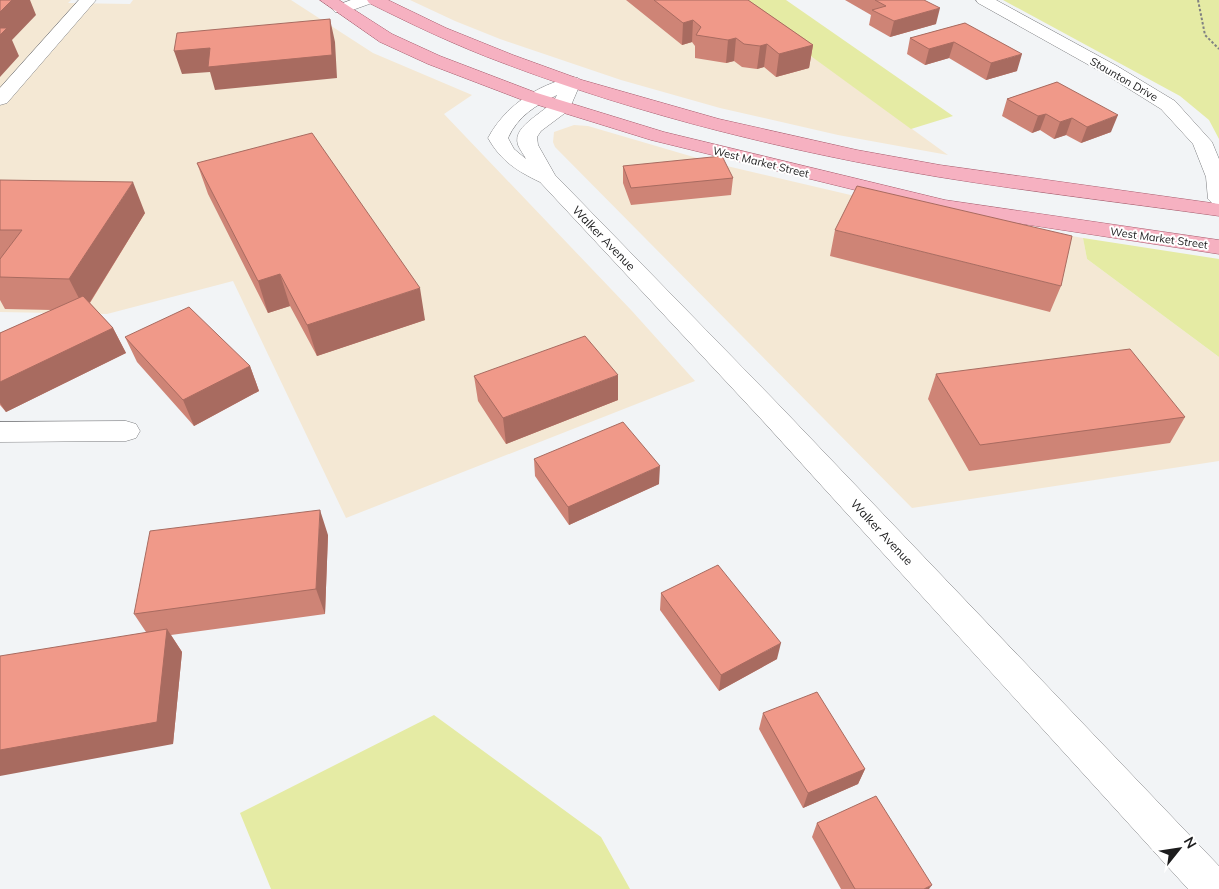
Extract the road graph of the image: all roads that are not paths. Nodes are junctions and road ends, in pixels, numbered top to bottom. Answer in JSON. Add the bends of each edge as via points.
{"nodes":[{"id":1,"x":88,"y":0,"type":"edge"},
{"id":2,"x":366,"y":0,"type":"edge"},
{"id":3,"x":375,"y":0,"type":"edge"},
{"id":4,"x":984,"y":0,"type":"edge"},
{"id":5,"x":334,"y":4,"type":"edge"},
{"id":6,"x":572,"y":82,"type":"junction"},
{"id":7,"x":0,"y":99,"type":"edge"},
{"id":8,"x":535,"y":99,"type":"junction"},
{"id":9,"x":562,"y":106,"type":"junction"},
{"id":10,"x":547,"y":178,"type":"junction"},
{"id":11,"x":1219,"y":199,"type":"edge"},
{"id":12,"x":1219,"y":210,"type":"edge"},
{"id":13,"x":1219,"y":247,"type":"edge"},
{"id":14,"x":0,"y":432,"type":"edge"},
{"id":15,"x":126,"y":432,"type":"dead end"},
{"id":16,"x":1214,"y":889,"type":"edge"}],
"edges":[{"from":1,"to":7,"type":"street"},
{"from":2,"to":5,"type":"street"},
{"from":3,"to":6,"type":"main road","via":[[498,56]]},
{"from":4,"to":11,"type":"street","name":"Staunton Drive","via":[[1168,105],[1202,142],[1216,177]]},
{"from":5,"to":8,"type":"main road","name":"West Market Street","via":[[386,38]]},
{"from":6,"to":8,"type":"street","name":"Walker Avenue"},
{"from":6,"to":9,"type":"street"},
{"from":6,"to":12,"type":"main road","via":[[806,146],[930,170]]},
{"from":8,"to":9,"type":"main road","name":"West Market Street"},
{"from":8,"to":10,"type":"street","name":"Walker Avenue","via":[[510,116],[498,138],[505,152],[516,162]]},
{"from":9,"to":10,"type":"street","name":"Walker Avenue","via":[[533,127],[527,137],[528,145]]},
{"from":9,"to":13,"type":"main road","name":"West Market Street","via":[[658,136],[945,206]]},
{"from":10,"to":16,"type":"street","name":"Walker Avenue","via":[[770,412]]},
{"from":14,"to":15,"type":"street"}]}
